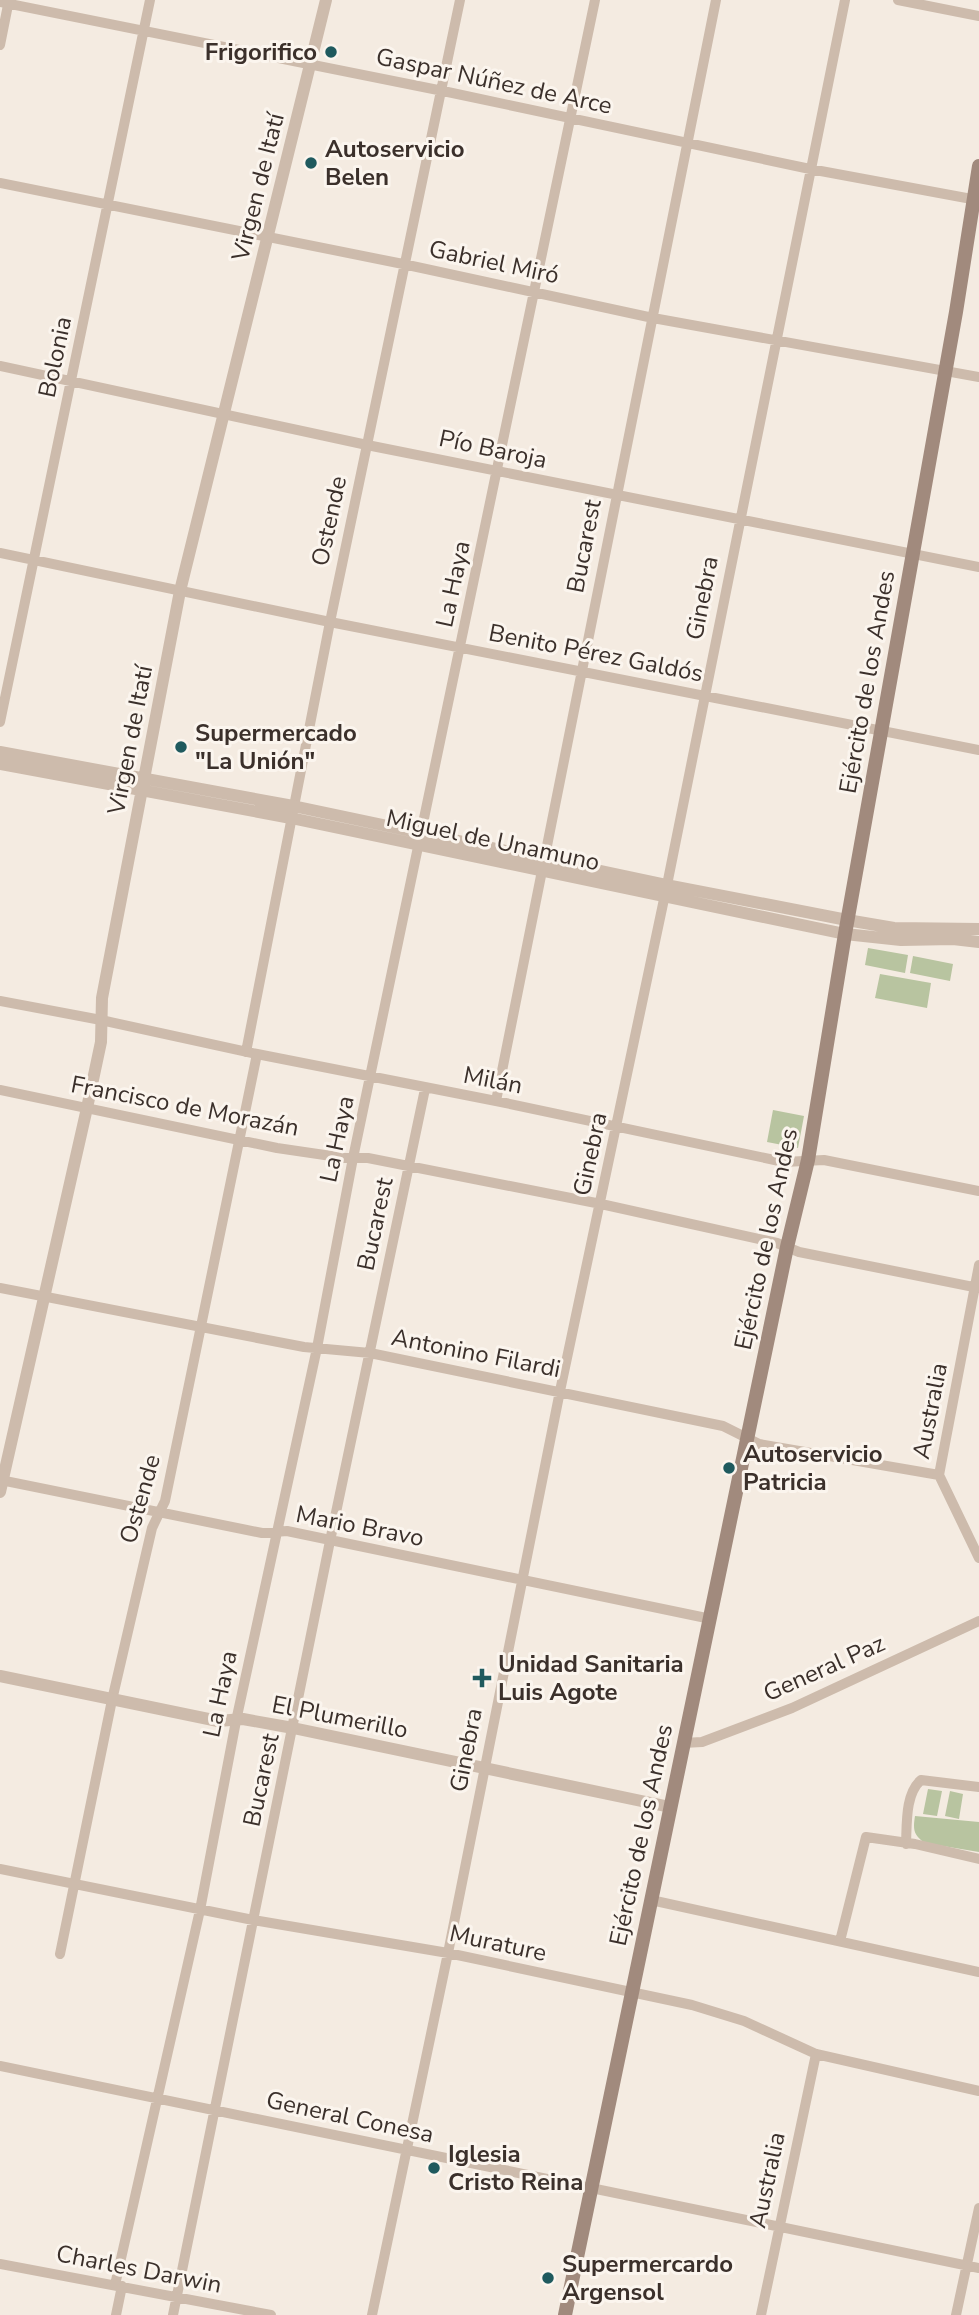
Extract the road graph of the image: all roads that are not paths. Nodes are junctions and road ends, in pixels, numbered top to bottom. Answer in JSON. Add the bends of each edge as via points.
{"nodes":[{"id":1,"x":150,"y":0,"type":"edge"},
{"id":2,"x":326,"y":0,"type":"edge"},
{"id":3,"x":460,"y":0,"type":"edge"},
{"id":4,"x":595,"y":0,"type":"edge"},
{"id":5,"x":716,"y":0,"type":"edge"},
{"id":6,"x":845,"y":0,"type":"edge"},
{"id":7,"x":898,"y":0,"type":"edge"},
{"id":8,"x":6,"y":2,"type":"edge"},
{"id":9,"x":979,"y":16,"type":"edge"},
{"id":10,"x":144,"y":31,"type":"junction"},
{"id":11,"x":0,"y":45,"type":"edge"},
{"id":12,"x":310,"y":66,"type":"junction"},
{"id":13,"x":443,"y":91,"type":"junction"},
{"id":14,"x":570,"y":117,"type":"junction"},
{"id":15,"x":688,"y":143,"type":"junction"},
{"id":16,"x":979,"y":166,"type":"edge"},
{"id":17,"x":810,"y":169,"type":"junction"},
{"id":18,"x":0,"y":183,"type":"edge"},
{"id":19,"x":976,"y":199,"type":"edge"},
{"id":20,"x":107,"y":204,"type":"junction"},
{"id":21,"x":267,"y":238,"type":"junction"},
{"id":22,"x":403,"y":264,"type":"junction"},
{"id":23,"x":534,"y":291,"type":"junction"},
{"id":24,"x":653,"y":318,"type":"junction"},
{"id":25,"x":778,"y":340,"type":"junction"},
{"id":26,"x":0,"y":366,"type":"edge"},
{"id":27,"x":945,"y":370,"type":"junction"},
{"id":28,"x":979,"y":377,"type":"edge"},
{"id":29,"x":71,"y":381,"type":"junction"},
{"id":30,"x":224,"y":412,"type":"junction"},
{"id":31,"x":366,"y":444,"type":"junction"},
{"id":32,"x":498,"y":471,"type":"junction"},
{"id":33,"x":616,"y":495,"type":"junction"},
{"id":34,"x":740,"y":521,"type":"junction"},
{"id":35,"x":0,"y":553,"type":"edge"},
{"id":36,"x":913,"y":555,"type":"junction"},
{"id":37,"x":33,"y":559,"type":"junction"},
{"id":38,"x":979,"y":568,"type":"edge"},
{"id":39,"x":180,"y":591,"type":"junction"},
{"id":40,"x":330,"y":622,"type":"junction"},
{"id":41,"x":461,"y":648,"type":"junction"},
{"id":42,"x":581,"y":672,"type":"junction"},
{"id":43,"x":704,"y":696,"type":"junction"},
{"id":44,"x":0,"y":722,"type":"edge"},
{"id":45,"x":882,"y":730,"type":"junction"},
{"id":46,"x":979,"y":750,"type":"edge"},
{"id":47,"x":0,"y":752,"type":"edge"},
{"id":48,"x":0,"y":764,"type":"edge"},
{"id":49,"x":143,"y":785,"type":"junction"},
{"id":50,"x":292,"y":812,"type":"junction"},
{"id":51,"x":421,"y":840,"type":"junction"},
{"id":52,"x":542,"y":866,"type":"junction"},
{"id":53,"x":665,"y":892,"type":"junction"},
{"id":54,"x":846,"y":927,"type":"junction"},
{"id":55,"x":979,"y":929,"type":"edge"},
{"id":56,"x":979,"y":942,"type":"edge"},
{"id":57,"x":0,"y":1001,"type":"edge"},
{"id":58,"x":101,"y":1020,"type":"junction"},
{"id":59,"x":246,"y":1052,"type":"junction"},
{"id":60,"x":257,"y":1054,"type":"junction"},
{"id":61,"x":371,"y":1078,"type":"junction"},
{"id":62,"x":425,"y":1088,"type":"junction"},
{"id":63,"x":0,"y":1090,"type":"edge"},
{"id":64,"x":496,"y":1101,"type":"junction"},
{"id":65,"x":88,"y":1108,"type":"junction"},
{"id":66,"x":617,"y":1127,"type":"junction"},
{"id":67,"x":237,"y":1140,"type":"junction"},
{"id":68,"x":353,"y":1158,"type":"junction"},
{"id":69,"x":808,"y":1160,"type":"junction"},
{"id":70,"x":409,"y":1166,"type":"junction"},
{"id":71,"x":979,"y":1191,"type":"edge"},
{"id":72,"x":601,"y":1204,"type":"junction"},
{"id":73,"x":788,"y":1247,"type":"junction"},
{"id":74,"x":979,"y":1265,"type":"edge"},
{"id":75,"x":0,"y":1288,"type":"edge"},
{"id":76,"x":976,"y":1288,"type":"edge"},
{"id":77,"x":46,"y":1296,"type":"junction"},
{"id":78,"x":201,"y":1327,"type":"junction"},
{"id":79,"x":317,"y":1348,"type":"junction"},
{"id":80,"x":370,"y":1353,"type":"junction"},
{"id":81,"x":560,"y":1391,"type":"junction"},
{"id":82,"x":748,"y":1439,"type":"junction"},
{"id":83,"x":939,"y":1475,"type":"junction"},
{"id":84,"x":1,"y":1485,"type":"edge"},
{"id":85,"x":159,"y":1513,"type":"junction"},
{"id":86,"x":275,"y":1533,"type":"junction"},
{"id":87,"x":330,"y":1541,"type":"junction"},
{"id":88,"x":979,"y":1558,"type":"edge"},
{"id":89,"x":522,"y":1579,"type":"junction"},
{"id":90,"x":711,"y":1619,"type":"junction"},
{"id":91,"x":979,"y":1621,"type":"edge"},
{"id":92,"x":0,"y":1676,"type":"edge"},
{"id":93,"x":112,"y":1700,"type":"junction"},
{"id":94,"x":236,"y":1721,"type":"junction"},
{"id":95,"x":293,"y":1728,"type":"junction"},
{"id":96,"x":683,"y":1743,"type":"junction"},
{"id":97,"x":484,"y":1768,"type":"junction"},
{"id":98,"x":979,"y":1787,"type":"edge"},
{"id":99,"x":670,"y":1807,"type":"junction"},
{"id":100,"x":906,"y":1844,"type":"junction"},
{"id":101,"x":979,"y":1859,"type":"edge"},
{"id":102,"x":0,"y":1870,"type":"edge"},
{"id":103,"x":73,"y":1884,"type":"junction"},
{"id":104,"x":651,"y":1900,"type":"junction"},
{"id":105,"x":200,"y":1910,"type":"junction"},
{"id":106,"x":253,"y":1920,"type":"junction"},
{"id":107,"x":841,"y":1941,"type":"junction"},
{"id":108,"x":60,"y":1954,"type":"dead end"},
{"id":109,"x":448,"y":1954,"type":"junction"},
{"id":110,"x":979,"y":1972,"type":"edge"},
{"id":111,"x":631,"y":1992,"type":"junction"},
{"id":112,"x":816,"y":2054,"type":"junction"},
{"id":113,"x":0,"y":2066,"type":"edge"},
{"id":114,"x":979,"y":2091,"type":"edge"},
{"id":115,"x":157,"y":2100,"type":"junction"},
{"id":116,"x":215,"y":2111,"type":"junction"},
{"id":117,"x":405,"y":2149,"type":"junction"},
{"id":118,"x":591,"y":2189,"type":"junction"},
{"id":119,"x":979,"y":2208,"type":"edge"},
{"id":120,"x":779,"y":2227,"type":"junction"},
{"id":121,"x":0,"y":2264,"type":"edge"},
{"id":122,"x":967,"y":2265,"type":"junction"},
{"id":123,"x":979,"y":2268,"type":"edge"},
{"id":124,"x":118,"y":2286,"type":"junction"},
{"id":125,"x":177,"y":2297,"type":"junction"},
{"id":126,"x":116,"y":2315,"type":"edge"},
{"id":127,"x":173,"y":2315,"type":"edge"},
{"id":128,"x":271,"y":2315,"type":"edge"},
{"id":129,"x":372,"y":2315,"type":"edge"},
{"id":130,"x":565,"y":2315,"type":"edge"},
{"id":131,"x":761,"y":2315,"type":"edge"},
{"id":132,"x":956,"y":2315,"type":"edge"}],
"edges":[{"from":1,"to":10,"type":"street","name":"Bolonia"},
{"from":2,"to":12,"type":"street","name":"Virgen de Itatí"},
{"from":3,"to":13,"type":"street","name":"Ostende"},
{"from":4,"to":14,"type":"street","name":"La Haya"},
{"from":5,"to":15,"type":"street","name":"Bucarest"},
{"from":6,"to":17,"type":"street","name":"Ginebra"},
{"from":7,"to":9,"type":"street"},
{"from":8,"to":10,"type":"street","name":"Gaspar Núñez de Arce"},
{"from":8,"to":11,"type":"street"},
{"from":10,"to":12,"type":"street","name":"Gaspar Núñez de Arce"},
{"from":10,"to":20,"type":"street","name":"Bolonia"},
{"from":12,"to":13,"type":"street","name":"Gaspar Núñez de Arce"},
{"from":12,"to":21,"type":"street","name":"Virgen de Itatí"},
{"from":13,"to":14,"type":"street","name":"Gaspar Núñez de Arce"},
{"from":13,"to":22,"type":"street","name":"Ostende"},
{"from":14,"to":15,"type":"street","name":"Gaspar Núñez de Arce"},
{"from":14,"to":23,"type":"street","name":"La Haya"},
{"from":15,"to":17,"type":"street","name":"Gaspar Núñez de Arce"},
{"from":15,"to":24,"type":"street","name":"Bucarest"},
{"from":16,"to":19,"type":"main road","name":"Ejército de los Andes"},
{"from":17,"to":19,"type":"street","name":"Gaspar Núñez de Arce"},
{"from":17,"to":25,"type":"street","name":"Ginebra"},
{"from":18,"to":20,"type":"street","name":"Gabriel Miró"},
{"from":19,"to":27,"type":"main road","name":"Ejército de los Andes"},
{"from":20,"to":21,"type":"street","name":"Gabriel Miró"},
{"from":20,"to":29,"type":"street","name":"Bolonia"},
{"from":21,"to":22,"type":"street","name":"Gabriel Miró"},
{"from":21,"to":30,"type":"street","name":"Virgen de Itatí"},
{"from":22,"to":23,"type":"street","name":"Gabriel Miró"},
{"from":22,"to":31,"type":"street","name":"Ostende"},
{"from":23,"to":24,"type":"street","name":"Gabriel Miró"},
{"from":23,"to":32,"type":"street","name":"La Haya"},
{"from":24,"to":25,"type":"street","name":"Gabriel Miró"},
{"from":24,"to":33,"type":"street","name":"Bucarest"},
{"from":25,"to":27,"type":"street","name":"Gabriel Miró"},
{"from":25,"to":34,"type":"street","name":"Ginebra"},
{"from":26,"to":29,"type":"street","name":"Pío Baroja"},
{"from":27,"to":28,"type":"street","name":"Gabriel Miró"},
{"from":27,"to":36,"type":"main road","name":"Ejército de los Andes"},
{"from":29,"to":30,"type":"street","name":"Pío Baroja"},
{"from":29,"to":37,"type":"street","name":"Bolonia"},
{"from":30,"to":31,"type":"street","name":"Pío Baroja"},
{"from":30,"to":39,"type":"street","name":"Virgen de Itatí"},
{"from":31,"to":32,"type":"street","name":"Pío Baroja"},
{"from":31,"to":40,"type":"street","name":"Ostende"},
{"from":32,"to":33,"type":"street","name":"Pío Baroja"},
{"from":32,"to":41,"type":"street","name":"La Haya"},
{"from":33,"to":34,"type":"street","name":"Pío Baroja"},
{"from":33,"to":42,"type":"street","name":"Bucarest"},
{"from":34,"to":36,"type":"street","name":"Pío Baroja"},
{"from":34,"to":43,"type":"street","name":"Ginebra"},
{"from":35,"to":37,"type":"street","name":"Benito Pérez Galdós"},
{"from":36,"to":38,"type":"street","name":"Pío Baroja"},
{"from":36,"to":45,"type":"main road","name":"Ejército de los Andes"},
{"from":37,"to":39,"type":"street","name":"Benito Pérez Galdós"},
{"from":37,"to":44,"type":"street","name":"Bolonia"},
{"from":39,"to":40,"type":"street","name":"Benito Pérez Galdós"},
{"from":39,"to":49,"type":"street","name":"Virgen de Itatí"},
{"from":40,"to":41,"type":"street","name":"Benito Pérez Galdós"},
{"from":40,"to":50,"type":"street","name":"Ostende"},
{"from":41,"to":42,"type":"street","name":"Benito Pérez Galdós"},
{"from":41,"to":51,"type":"street","name":"La Haya"},
{"from":42,"to":43,"type":"street","name":"Benito Pérez Galdós"},
{"from":42,"to":52,"type":"street","name":"Bucarest"},
{"from":43,"to":45,"type":"street","name":"Benito Pérez Galdós"},
{"from":43,"to":53,"type":"street","name":"Ginebra"},
{"from":45,"to":46,"type":"street","name":"Benito Pérez Galdós"},
{"from":45,"to":54,"type":"main road","name":"Ejército de los Andes"},
{"from":47,"to":49,"type":"street","name":"Miguel de Unamuno"},
{"from":48,"to":49,"type":"street","name":"Miguel de Unamuno"},
{"from":49,"to":50,"type":"street","name":"Miguel de Unamuno"},
{"from":49,"to":58,"type":"street","name":"Virgen de Itatí"},
{"from":50,"to":51,"type":"street","name":"Miguel de Unamuno"},
{"from":50,"to":59,"type":"street","name":"Ostende"},
{"from":51,"to":52,"type":"street","name":"Miguel de Unamuno"},
{"from":51,"to":61,"type":"street","name":"La Haya"},
{"from":52,"to":53,"type":"street","name":"Miguel de Unamuno"},
{"from":52,"to":64,"type":"street","name":"Bucarest"},
{"from":53,"to":54,"type":"street","name":"Miguel de Unamuno"},
{"from":53,"to":66,"type":"street","name":"Ginebra"},
{"from":54,"to":55,"type":"street","name":"Miguel de Unamuno"},
{"from":54,"to":56,"type":"street","name":"Miguel de Unamuno","via":[[901,940]]},
{"from":54,"to":69,"type":"main road","name":"Ejército de los Andes"},
{"from":57,"to":58,"type":"street","name":"Milán"},
{"from":58,"to":59,"type":"street","name":"Milán"},
{"from":58,"to":65,"type":"street","name":"Virgen de Itatí"},
{"from":59,"to":60,"type":"street","name":"Milán"},
{"from":60,"to":61,"type":"street","name":"Milán"},
{"from":60,"to":67,"type":"street","name":"Ostende"},
{"from":61,"to":62,"type":"street","name":"Milán"},
{"from":61,"to":68,"type":"street","name":"La Haya"},
{"from":62,"to":64,"type":"street","name":"Milán"},
{"from":62,"to":70,"type":"street","name":"Bucarest"},
{"from":63,"to":65,"type":"street","name":"Francisco de Morazán"},
{"from":64,"to":66,"type":"street","name":"Milán"},
{"from":65,"to":67,"type":"street","name":"Francisco de Morazán"},
{"from":65,"to":77,"type":"street","name":"Virgen de Itatí"},
{"from":66,"to":69,"type":"street","name":"Milán","via":[[784,1162]]},
{"from":66,"to":72,"type":"street","name":"Ginebra"},
{"from":67,"to":68,"type":"street","name":"Francisco de Morazán"},
{"from":67,"to":78,"type":"street","name":"Ostende"},
{"from":68,"to":70,"type":"street","name":"Francisco de Morazán"},
{"from":68,"to":79,"type":"street","name":"La Haya"},
{"from":69,"to":71,"type":"street","name":"Milán"},
{"from":69,"to":73,"type":"main road","name":"Ejército de los Andes"},
{"from":70,"to":72,"type":"street","name":"Francisco de Morazán"},
{"from":70,"to":80,"type":"street","name":"Bucarest"},
{"from":72,"to":73,"type":"street","name":"Francisco de Morazán"},
{"from":72,"to":81,"type":"street","name":"Ginebra"},
{"from":73,"to":76,"type":"street","name":"Francisco de Morazán"},
{"from":73,"to":82,"type":"main road","name":"Ejército de los Andes"},
{"from":74,"to":76,"type":"street","name":"Australia"},
{"from":75,"to":77,"type":"street","name":"Antonino Filardi"},
{"from":76,"to":83,"type":"street","name":"Australia"},
{"from":77,"to":78,"type":"street","name":"Antonino Filardi"},
{"from":77,"to":84,"type":"street","name":"Virgen de Itatí"},
{"from":78,"to":79,"type":"street","name":"Antonino Filardi"},
{"from":78,"to":85,"type":"street","name":"Ostende"},
{"from":79,"to":80,"type":"street","name":"Antonino Filardi"},
{"from":79,"to":86,"type":"street","name":"La Haya"},
{"from":80,"to":81,"type":"street","name":"Antonino Filardi"},
{"from":80,"to":87,"type":"street","name":"Bucarest"},
{"from":81,"to":82,"type":"street","name":"Antonino Filardi","via":[[732,1428]]},
{"from":81,"to":89,"type":"street","name":"Ginebra"},
{"from":82,"to":83,"type":"street","name":"Antonino Filardi"},
{"from":82,"to":90,"type":"main road","name":"Ejército de los Andes"},
{"from":83,"to":88,"type":"street","name":"Australia"},
{"from":84,"to":85,"type":"street","name":"Mario Bravo"},
{"from":85,"to":86,"type":"street","name":"Mario Bravo"},
{"from":85,"to":93,"type":"street","name":"Ostende"},
{"from":86,"to":87,"type":"street","name":"Mario Bravo","via":[[287,1531]]},
{"from":86,"to":94,"type":"street","name":"La Haya"},
{"from":87,"to":89,"type":"street","name":"Mario Bravo"},
{"from":87,"to":95,"type":"street","name":"Bucarest"},
{"from":89,"to":90,"type":"street","name":"Mario Bravo"},
{"from":89,"to":97,"type":"street","name":"Ginebra"},
{"from":90,"to":96,"type":"main road","name":"Ejército de los Andes"},
{"from":91,"to":96,"type":"street","name":"General Paz","via":[[792,1708],[702,1742]]},
{"from":92,"to":93,"type":"street","name":"El Plumerillo"},
{"from":93,"to":94,"type":"street","name":"El Plumerillo"},
{"from":93,"to":103,"type":"street","name":"Ostende"},
{"from":94,"to":95,"type":"street","name":"El Plumerillo"},
{"from":94,"to":105,"type":"street","name":"La Haya"},
{"from":95,"to":97,"type":"street","name":"El Plumerillo"},
{"from":95,"to":106,"type":"street","name":"Bucarest"},
{"from":96,"to":99,"type":"main road","name":"Ejército de los Andes"},
{"from":97,"to":99,"type":"street","name":"El Plumerillo"},
{"from":97,"to":109,"type":"street","name":"Ginebra"},
{"from":98,"to":100,"type":"street","via":[[921,1780],[909,1803]]},
{"from":99,"to":104,"type":"main road","name":"Ejército de los Andes"},
{"from":100,"to":101,"type":"street"},
{"from":100,"to":107,"type":"street","via":[[866,1838]]},
{"from":102,"to":103,"type":"street","name":"Murature"},
{"from":103,"to":105,"type":"street","name":"Murature"},
{"from":103,"to":108,"type":"street","name":"Ostende"},
{"from":104,"to":107,"type":"street"},
{"from":104,"to":111,"type":"main road","name":"Ejército de los Andes"},
{"from":105,"to":106,"type":"street","name":"Murature"},
{"from":105,"to":115,"type":"street","name":"La Haya"},
{"from":106,"to":109,"type":"street","name":"Murature"},
{"from":106,"to":116,"type":"street","name":"Bucarest"},
{"from":107,"to":110,"type":"street"},
{"from":109,"to":111,"type":"street","name":"Murature"},
{"from":109,"to":117,"type":"street","name":"Ginebra"},
{"from":111,"to":112,"type":"street","name":"Murature","via":[[730,2016]]},
{"from":111,"to":118,"type":"main road","name":"Ejército de los Andes"},
{"from":112,"to":114,"type":"street","name":"Murature"},
{"from":112,"to":120,"type":"street","name":"Australia"},
{"from":113,"to":115,"type":"street","name":"General Conesa"},
{"from":115,"to":116,"type":"street","name":"General Conesa"},
{"from":115,"to":124,"type":"street","name":"La Haya"},
{"from":116,"to":117,"type":"street","name":"General Conesa"},
{"from":116,"to":125,"type":"street","name":"Bucarest"},
{"from":117,"to":118,"type":"street","name":"General Conesa"},
{"from":117,"to":129,"type":"street","name":"Ginebra"},
{"from":118,"to":120,"type":"street","name":"General Conesa"},
{"from":118,"to":130,"type":"main road","name":"Ejército de los Andes"},
{"from":119,"to":122,"type":"street"},
{"from":120,"to":122,"type":"street","name":"General Conesa"},
{"from":120,"to":131,"type":"street","name":"Australia"},
{"from":121,"to":124,"type":"street","name":"Charles Darwin"},
{"from":122,"to":123,"type":"street","name":"General Conesa"},
{"from":122,"to":132,"type":"street"},
{"from":124,"to":125,"type":"street","name":"Charles Darwin"},
{"from":124,"to":126,"type":"street","name":"La Haya"},
{"from":125,"to":127,"type":"street","name":"Bucarest"},
{"from":125,"to":128,"type":"street","name":"Charles Darwin"}]}
